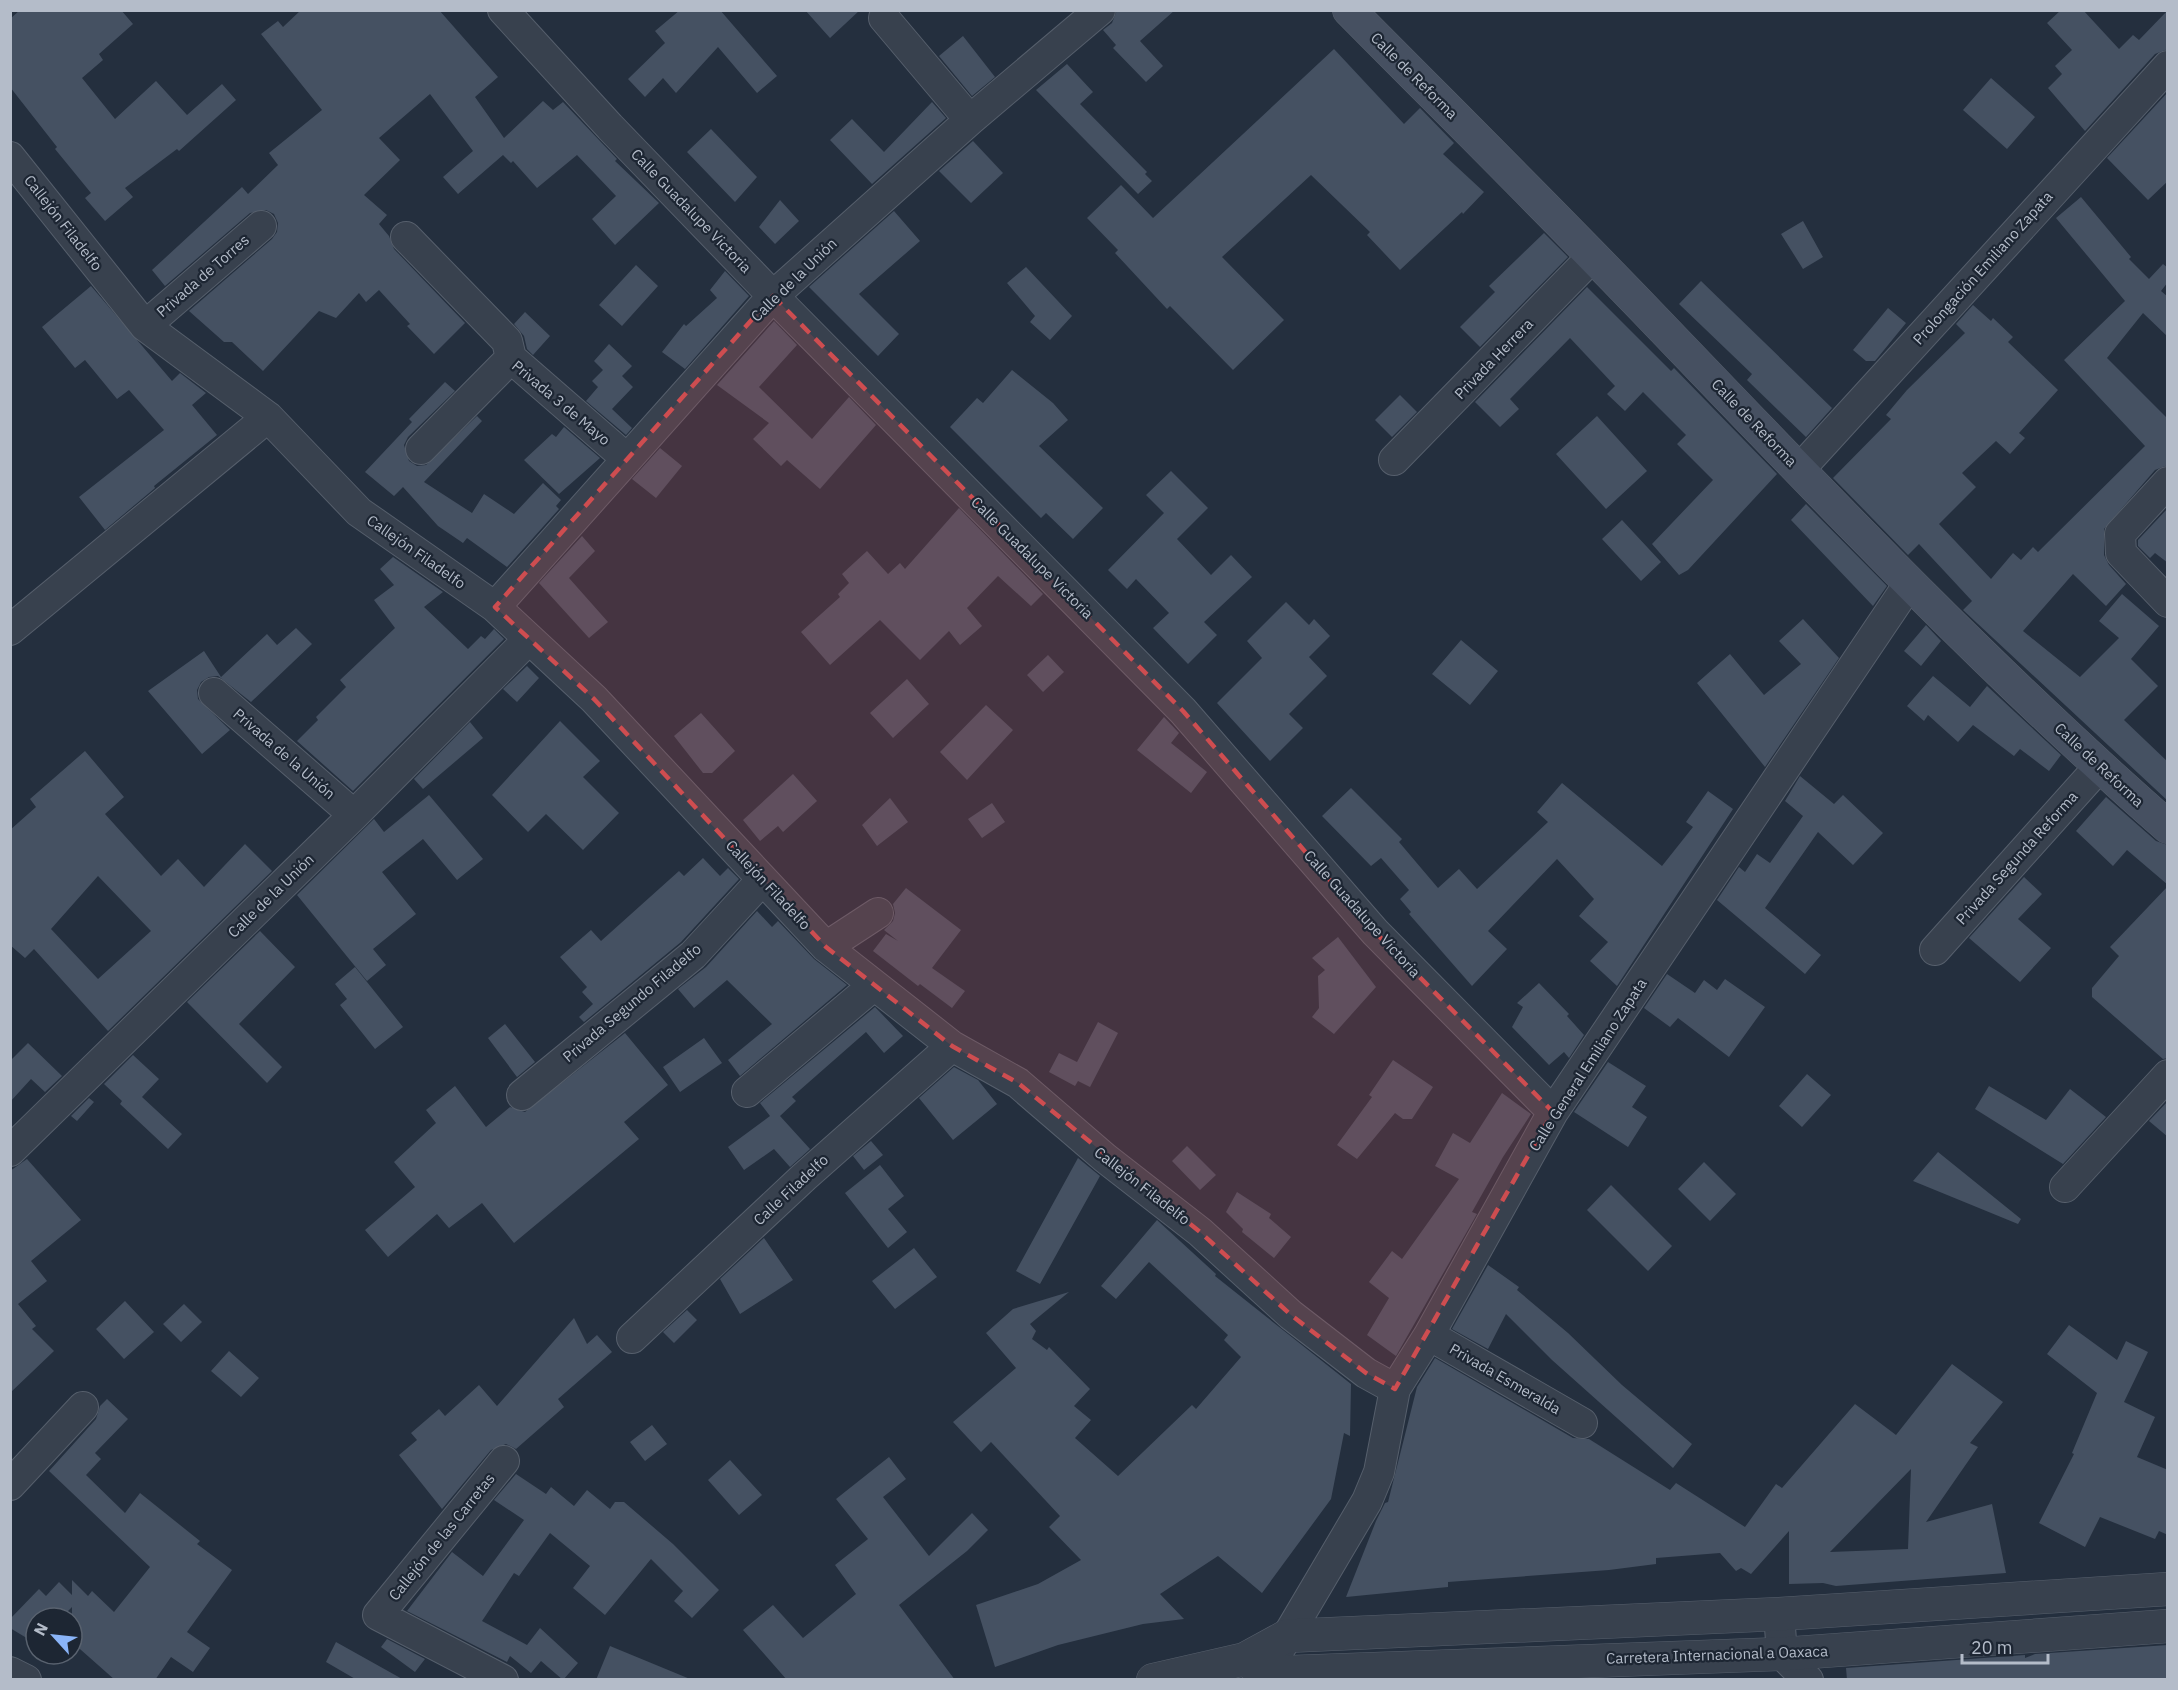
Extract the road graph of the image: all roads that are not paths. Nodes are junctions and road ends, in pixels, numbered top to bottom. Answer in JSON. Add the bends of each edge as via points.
{"nodes":[{"id":1,"x":503,"y":10,"type":"edge"},
{"id":2,"x":1100,"y":10,"type":"edge"},
{"id":3,"x":1349,"y":10,"type":"edge"},
{"id":4,"x":884,"y":18,"type":"dead end"},
{"id":5,"x":2168,"y":66,"type":"edge"},
{"id":6,"x":970,"y":120,"type":"junction"},
{"id":7,"x":10,"y":157,"type":"edge"},
{"id":8,"x":261,"y":226,"type":"dead end"},
{"id":9,"x":406,"y":237,"type":"dead end"},
{"id":10,"x":1593,"y":256,"type":"junction"},
{"id":11,"x":773,"y":296,"type":"junction"},
{"id":12,"x":145,"y":326,"type":"junction"},
{"id":13,"x":511,"y":358,"type":"junction"},
{"id":14,"x":268,"y":417,"type":"junction"},
{"id":15,"x":420,"y":449,"type":"dead end"},
{"id":16,"x":626,"y":458,"type":"junction"},
{"id":17,"x":1394,"y":460,"type":"dead end"},
{"id":18,"x":1799,"y":470,"type":"junction"},
{"id":19,"x":2168,"y":482,"type":"edge"},
{"id":20,"x":1909,"y":584,"type":"junction"},
{"id":21,"x":2168,"y":602,"type":"edge"},
{"id":22,"x":495,"y":607,"type":"junction"},
{"id":23,"x":10,"y":630,"type":"edge"},
{"id":24,"x":529,"y":639,"type":"junction"},
{"id":25,"x":214,"y":693,"type":"dead end"},
{"id":26,"x":2099,"y":767,"type":"junction"},
{"id":27,"x":354,"y":815,"type":"junction"},
{"id":28,"x":2168,"y":827,"type":"edge"},
{"id":29,"x":762,"y":880,"type":"junction"},
{"id":30,"x":878,"y":913,"type":"dead end"},
{"id":31,"x":826,"y":947,"type":"junction"},
{"id":32,"x":1935,"y":950,"type":"dead end"},
{"id":33,"x":873,"y":986,"type":"junction"},
{"id":34,"x":952,"y":1046,"type":"junction"},
{"id":35,"x":2168,"y":1075,"type":"edge"},
{"id":36,"x":747,"y":1092,"type":"dead end"},
{"id":37,"x":522,"y":1095,"type":"dead end"},
{"id":38,"x":1553,"y":1112,"type":"junction"},
{"id":39,"x":10,"y":1151,"type":"edge"},
{"id":40,"x":2065,"y":1187,"type":"dead end"},
{"id":41,"x":1429,"y":1335,"type":"junction"},
{"id":42,"x":633,"y":1338,"type":"dead end"},
{"id":43,"x":1395,"y":1389,"type":"junction"},
{"id":44,"x":83,"y":1407,"type":"dead end"},
{"id":45,"x":1582,"y":1423,"type":"dead end"},
{"id":46,"x":504,"y":1461,"type":"dead end"},
{"id":47,"x":10,"y":1485,"type":"edge"},
{"id":48,"x":2168,"y":1588,"type":"edge"},
{"id":49,"x":1779,"y":1614,"type":"junction"},
{"id":50,"x":2168,"y":1626,"type":"edge"},
{"id":51,"x":1287,"y":1636,"type":"junction"},
{"id":52,"x":1782,"y":1654,"type":"junction"},
{"id":53,"x":1257,"y":1671,"type":"edge"},
{"id":54,"x":10,"y":1672,"type":"edge"},
{"id":55,"x":26,"y":1680,"type":"edge"},
{"id":56,"x":504,"y":1680,"type":"edge"},
{"id":57,"x":1153,"y":1680,"type":"edge"},
{"id":58,"x":1808,"y":1680,"type":"edge"}],
"edges":[{"from":1,"to":11,"type":"street","name":"Calle Guadalupe Victoria"},
{"from":2,"to":6,"type":"street","name":"Calle de la Unión"},
{"from":3,"to":10,"type":"main road","name":"Calle de Reforma"},
{"from":4,"to":6,"type":"street"},
{"from":5,"to":18,"type":"street","name":"Prolongación Emiliano Zapata"},
{"from":6,"to":11,"type":"street","name":"Calle de la Unión"},
{"from":7,"to":12,"type":"street","name":"Callejón Filadelfo"},
{"from":8,"to":12,"type":"street","name":"Privada de Torres"},
{"from":9,"to":13,"type":"street","via":[[507,342]]},
{"from":10,"to":17,"type":"street","name":"Privada Herrera"},
{"from":10,"to":18,"type":"main road","name":"Calle de Reforma"},
{"from":11,"to":16,"type":"street","name":"Calle de la Unión"},
{"from":11,"to":38,"type":"street","name":"Calle Guadalupe Victoria","via":[[1183,711],[1375,932]]},
{"from":12,"to":14,"type":"street","name":"Callejón Filadelfo"},
{"from":13,"to":15,"type":"street","name":"Privada 3 de Mayo"},
{"from":13,"to":16,"type":"street","name":"Privada 3 de Mayo"},
{"from":14,"to":22,"type":"street","name":"Callejón Filadelfo","via":[[359,512]]},
{"from":14,"to":23,"type":"street"},
{"from":16,"to":22,"type":"street","name":"Calle de la Unión"},
{"from":18,"to":20,"type":"main road","name":"Calle de Reforma"},
{"from":19,"to":21,"type":"street","via":[[2120,534],[2121,553]]},
{"from":20,"to":26,"type":"main road","name":"Calle de Reforma"},
{"from":20,"to":38,"type":"street","name":"Calle General Emiliano Zapata"},
{"from":22,"to":24,"type":"street","name":"Callejón Filadelfo"},
{"from":24,"to":27,"type":"street","name":"Calle de la Unión"},
{"from":24,"to":29,"type":"street","name":"Callejón Filadelfo","via":[[594,699]]},
{"from":25,"to":27,"type":"street","name":"Privada de la Unión"},
{"from":26,"to":28,"type":"main road","name":"Calle de Reforma"},
{"from":26,"to":32,"type":"street","name":"Privada Segunda Reforma"},
{"from":27,"to":39,"type":"street","name":"Calle de la Unión"},
{"from":29,"to":31,"type":"street","name":"Callejón Filadelfo"},
{"from":29,"to":37,"type":"street","name":"Privada Segundo Filadelfo","via":[[693,956]]},
{"from":30,"to":31,"type":"street"},
{"from":31,"to":33,"type":"street","name":"Callejón Filadelfo"},
{"from":33,"to":34,"type":"street","name":"Callejón Filadelfo"},
{"from":33,"to":36,"type":"street"},
{"from":34,"to":42,"type":"street","name":"Calle Filadelfo","via":[[804,1177]]},
{"from":34,"to":43,"type":"street","name":"Callejón Filadelfo","via":[[1018,1083],[1200,1232],[1291,1315],[1366,1373]]},
{"from":35,"to":40,"type":"street"},
{"from":38,"to":41,"type":"street","name":"Calle General Emiliano Zapata"},
{"from":41,"to":43,"type":"street","name":"Calle General Emiliano Zapata"},
{"from":41,"to":45,"type":"street","name":"Privada Esmeralda"},
{"from":43,"to":51,"type":"street","name":"Calle General Emiliano Zapata","via":[[1378,1472],[1367,1501]]},
{"from":44,"to":47,"type":"street"},
{"from":46,"to":56,"type":"street","name":"Callejón de las Carretas","via":[[378,1615]]},
{"from":48,"to":49,"type":"street"},
{"from":49,"to":51,"type":"street"},
{"from":49,"to":52,"type":"street"},
{"from":50,"to":52,"type":"street","name":"Carretera Internacional a Oaxaca"},
{"from":51,"to":53,"type":"street"},
{"from":52,"to":53,"type":"street","name":"Carretera Internacional a Oaxaca"},
{"from":52,"to":58,"type":"street"},
{"from":53,"to":57,"type":"street"},
{"from":54,"to":55,"type":"street"}]}
